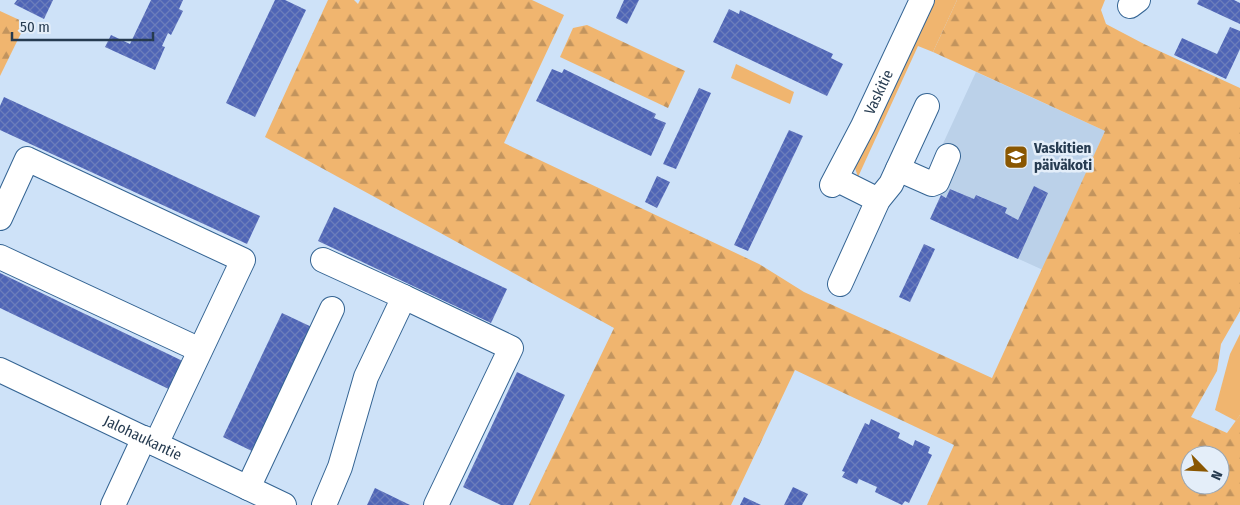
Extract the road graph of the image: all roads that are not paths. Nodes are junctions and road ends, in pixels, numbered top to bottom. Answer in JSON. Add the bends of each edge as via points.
{"nodes":[{"id":1,"x":922,"y":0,"type":"edge"},
{"id":2,"x":927,"y":106,"type":"dead end"},
{"id":3,"x":948,"y":156,"type":"dead end"},
{"id":4,"x":898,"y":169,"type":"junction"},
{"id":5,"x":878,"y":200,"type":"junction"},
{"id":6,"x":0,"y":218,"type":"edge"},
{"id":7,"x":0,"y":256,"type":"edge"},
{"id":8,"x":324,"y":260,"type":"dead end"},
{"id":9,"x":840,"y":284,"type":"dead end"},
{"id":10,"x":404,"y":297,"type":"junction"},
{"id":11,"x":332,"y":309,"type":"dead end"},
{"id":12,"x":200,"y":350,"type":"junction"},
{"id":13,"x":0,"y":370,"type":"edge"},
{"id":14,"x":150,"y":441,"type":"junction"},
{"id":15,"x":248,"y":488,"type":"junction"},
{"id":16,"x":278,"y":504,"type":"edge"},
{"id":17,"x":113,"y":505,"type":"edge"},
{"id":18,"x":324,"y":505,"type":"edge"},
{"id":19,"x":436,"y":505,"type":"edge"}],
"edges":[{"from":1,"to":5,"type":"street","name":"Vaskitie","via":[[834,182]]},
{"from":2,"to":4,"type":"street"},
{"from":3,"to":4,"type":"street","via":[[937,182],[932,184]]},
{"from":4,"to":5,"type":"street"},
{"from":5,"to":9,"type":"street"},
{"from":6,"to":12,"type":"street","via":[[27,159],[243,260]]},
{"from":7,"to":12,"type":"street"},
{"from":8,"to":10,"type":"street"},
{"from":10,"to":18,"type":"street","via":[[366,377],[340,467]]},
{"from":10,"to":19,"type":"street","via":[[511,348]]},
{"from":11,"to":15,"type":"street"},
{"from":12,"to":14,"type":"street"},
{"from":13,"to":14,"type":"street","name":"Jalohaukantie"},
{"from":14,"to":15,"type":"street","name":"Jalohaukantie"},
{"from":14,"to":17,"type":"street"},
{"from":15,"to":16,"type":"street","name":"Jalohaukantie"}]}
